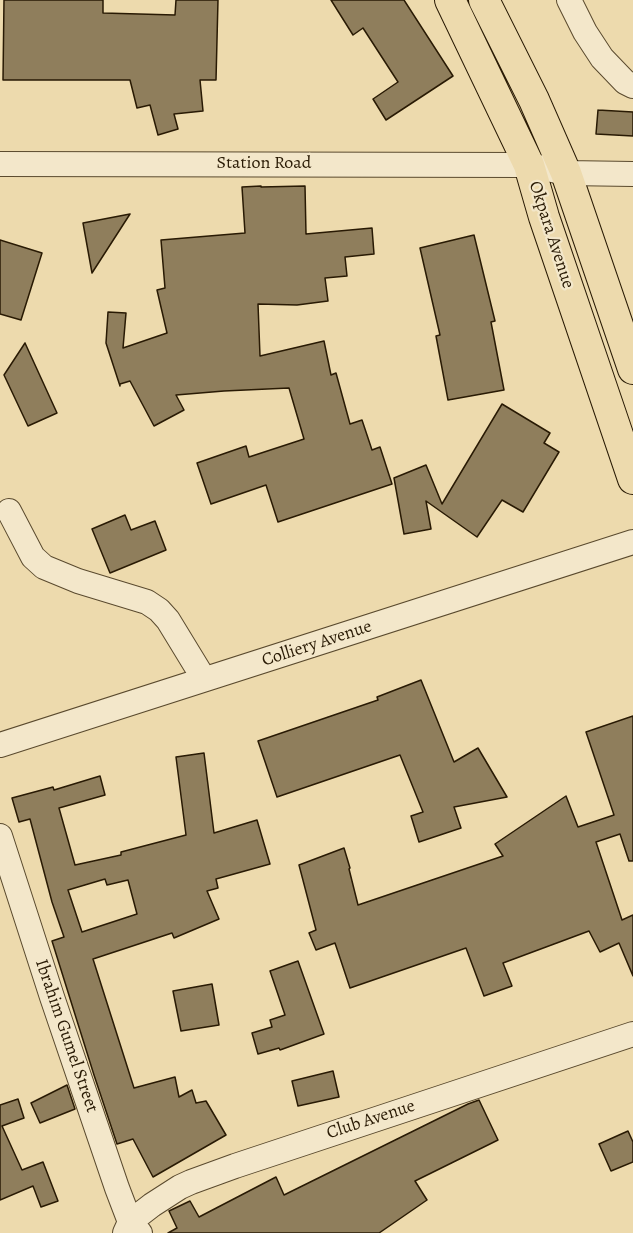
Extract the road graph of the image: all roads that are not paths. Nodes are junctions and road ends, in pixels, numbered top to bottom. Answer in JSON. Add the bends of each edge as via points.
{"nodes":[{"id":1,"x":450,"y":0,"type":"edge"},
{"id":2,"x":484,"y":0,"type":"edge"},
{"id":3,"x":569,"y":0,"type":"edge"},
{"id":4,"x":633,"y":86,"type":"edge"},
{"id":5,"x":0,"y":164,"type":"edge"},
{"id":6,"x":529,"y":165,"type":"junction"},
{"id":7,"x":566,"y":173,"type":"junction"},
{"id":8,"x":633,"y":174,"type":"edge"},
{"id":9,"x":633,"y":369,"type":"edge"},
{"id":10,"x":633,"y":479,"type":"edge"},
{"id":11,"x":9,"y":511,"type":"dead end"},
{"id":12,"x":633,"y":542,"type":"edge"},
{"id":13,"x":204,"y":679,"type":"junction"},
{"id":14,"x":0,"y":745,"type":"edge"},
{"id":15,"x":0,"y":836,"type":"edge"},
{"id":16,"x":633,"y":1034,"type":"edge"},
{"id":17,"x":132,"y":1229,"type":"edge"}],
"edges":[{"from":1,"to":6,"type":"main road","name":"Okpara Avenue"},
{"from":2,"to":7,"type":"main road","name":"Okpara Avenue"},
{"from":3,"to":4,"type":"street","via":[[603,58]]},
{"from":5,"to":6,"type":"street","name":"Station Road"},
{"from":6,"to":7,"type":"street","name":"Station Road"},
{"from":6,"to":10,"type":"main road","name":"Okpara Avenue"},
{"from":7,"to":8,"type":"street","name":"Station Road"},
{"from":7,"to":9,"type":"main road","name":"Okpara Avenue"},
{"from":11,"to":13,"type":"street","via":[[33,557],[44,567],[147,602],[159,610]]},
{"from":12,"to":13,"type":"street","name":"Colliery Avenue"},
{"from":13,"to":14,"type":"street","name":"Colliery Avenue"},
{"from":15,"to":17,"type":"street","name":"Ibrahim Gumel Street"},
{"from":16,"to":17,"type":"street","name":"Club Avenue","via":[[191,1182],[162,1198]]}]}
